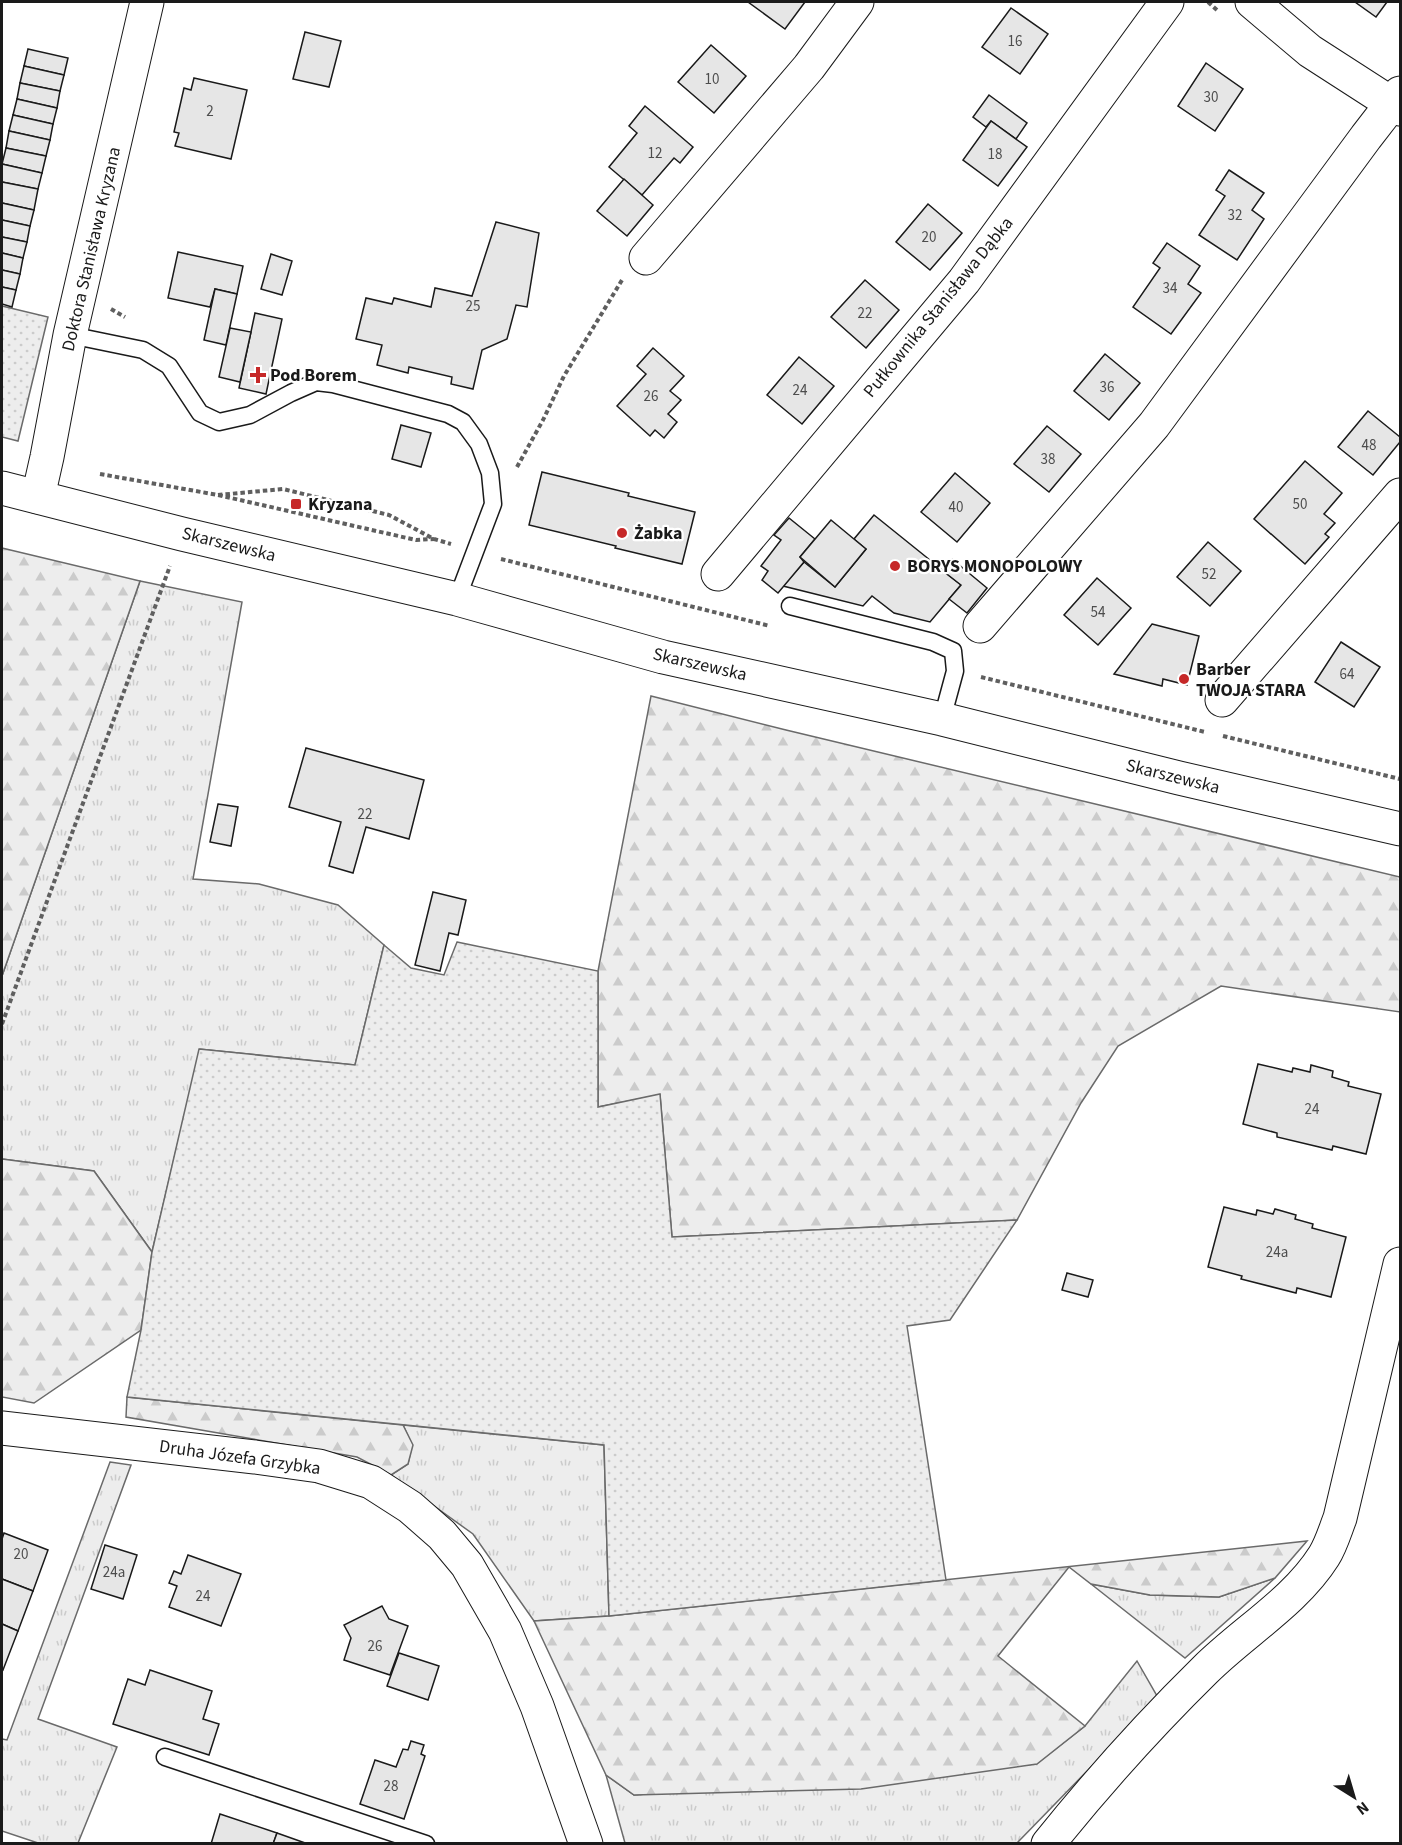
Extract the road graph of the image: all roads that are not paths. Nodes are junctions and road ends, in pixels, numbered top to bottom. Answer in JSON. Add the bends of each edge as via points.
{"nodes":[{"id":1,"x":147,"y":2,"type":"edge"},
{"id":2,"x":857,"y":2,"type":"edge"},
{"id":3,"x":1167,"y":2,"type":"edge"},
{"id":4,"x":1252,"y":2,"type":"edge"},
{"id":5,"x":1398,"y":102,"type":"edge"},
{"id":6,"x":646,"y":258,"type":"road end"},
{"id":7,"x":70,"y":335,"type":"junction"},
{"id":8,"x":2,"y":488,"type":"edge"},
{"id":9,"x":1401,"y":495,"type":"edge"},
{"id":10,"x":38,"y":497,"type":"junction"},
{"id":11,"x":718,"y":574,"type":"dead end"},
{"id":12,"x":457,"y":599,"type":"junction"},
{"id":13,"x":790,"y":606,"type":"dead end"},
{"id":14,"x":980,"y":626,"type":"dead end"},
{"id":15,"x":1222,"y":700,"type":"dead end"},
{"id":16,"x":942,"y":719,"type":"junction"},
{"id":17,"x":1401,"y":829,"type":"edge"},
{"id":18,"x":1401,"y":1264,"type":"edge"},
{"id":19,"x":2,"y":1428,"type":"edge"},
{"id":20,"x":165,"y":1757,"type":"dead end"},
{"id":21,"x":426,"y":1844,"type":"edge"},
{"id":22,"x":586,"y":1844,"type":"edge"},
{"id":23,"x":1048,"y":1844,"type":"edge"}],
"edges":[{"from":1,"to":7,"type":"street","name":"Doktora Stanisława Kryzana"},
{"from":2,"to":6,"type":"street","via":[[809,67]]},
{"from":3,"to":11,"type":"street","name":"Pułkownika Stanisława Dąbka","via":[[964,281]]},
{"from":4,"to":5,"type":"street","via":[[1310,51]]},
{"from":5,"to":14,"type":"street","via":[[1154,425]]},
{"from":7,"to":10,"type":"street","name":"Doktora Stanisława Kryzana"},
{"from":7,"to":12,"type":"lane","via":[[143,350],[169,366],[200,413],[219,422],[250,415],[316,382],[448,414],[463,422],[479,444],[490,473],[493,504]]},
{"from":8,"to":10,"type":"street","name":"Skarszewska"},
{"from":9,"to":15,"type":"street"},
{"from":10,"to":12,"type":"street","name":"Skarszewska"},
{"from":12,"to":16,"type":"street","name":"Skarszewska","via":[[663,657]]},
{"from":13,"to":16,"type":"lane","via":[[933,642],[953,651],[955,671]]},
{"from":16,"to":17,"type":"street","name":"Skarszewska"},
{"from":18,"to":23,"type":"street","via":[[1340,1518],[1324,1555],[1304,1582],[1163,1711]]},
{"from":19,"to":22,"type":"street","name":"Druha Józefa Grzybka","via":[[319,1466],[371,1482],[410,1507],[442,1534],[466,1565],[505,1631],[537,1706]]},
{"from":20,"to":21,"type":"lane"}]}
